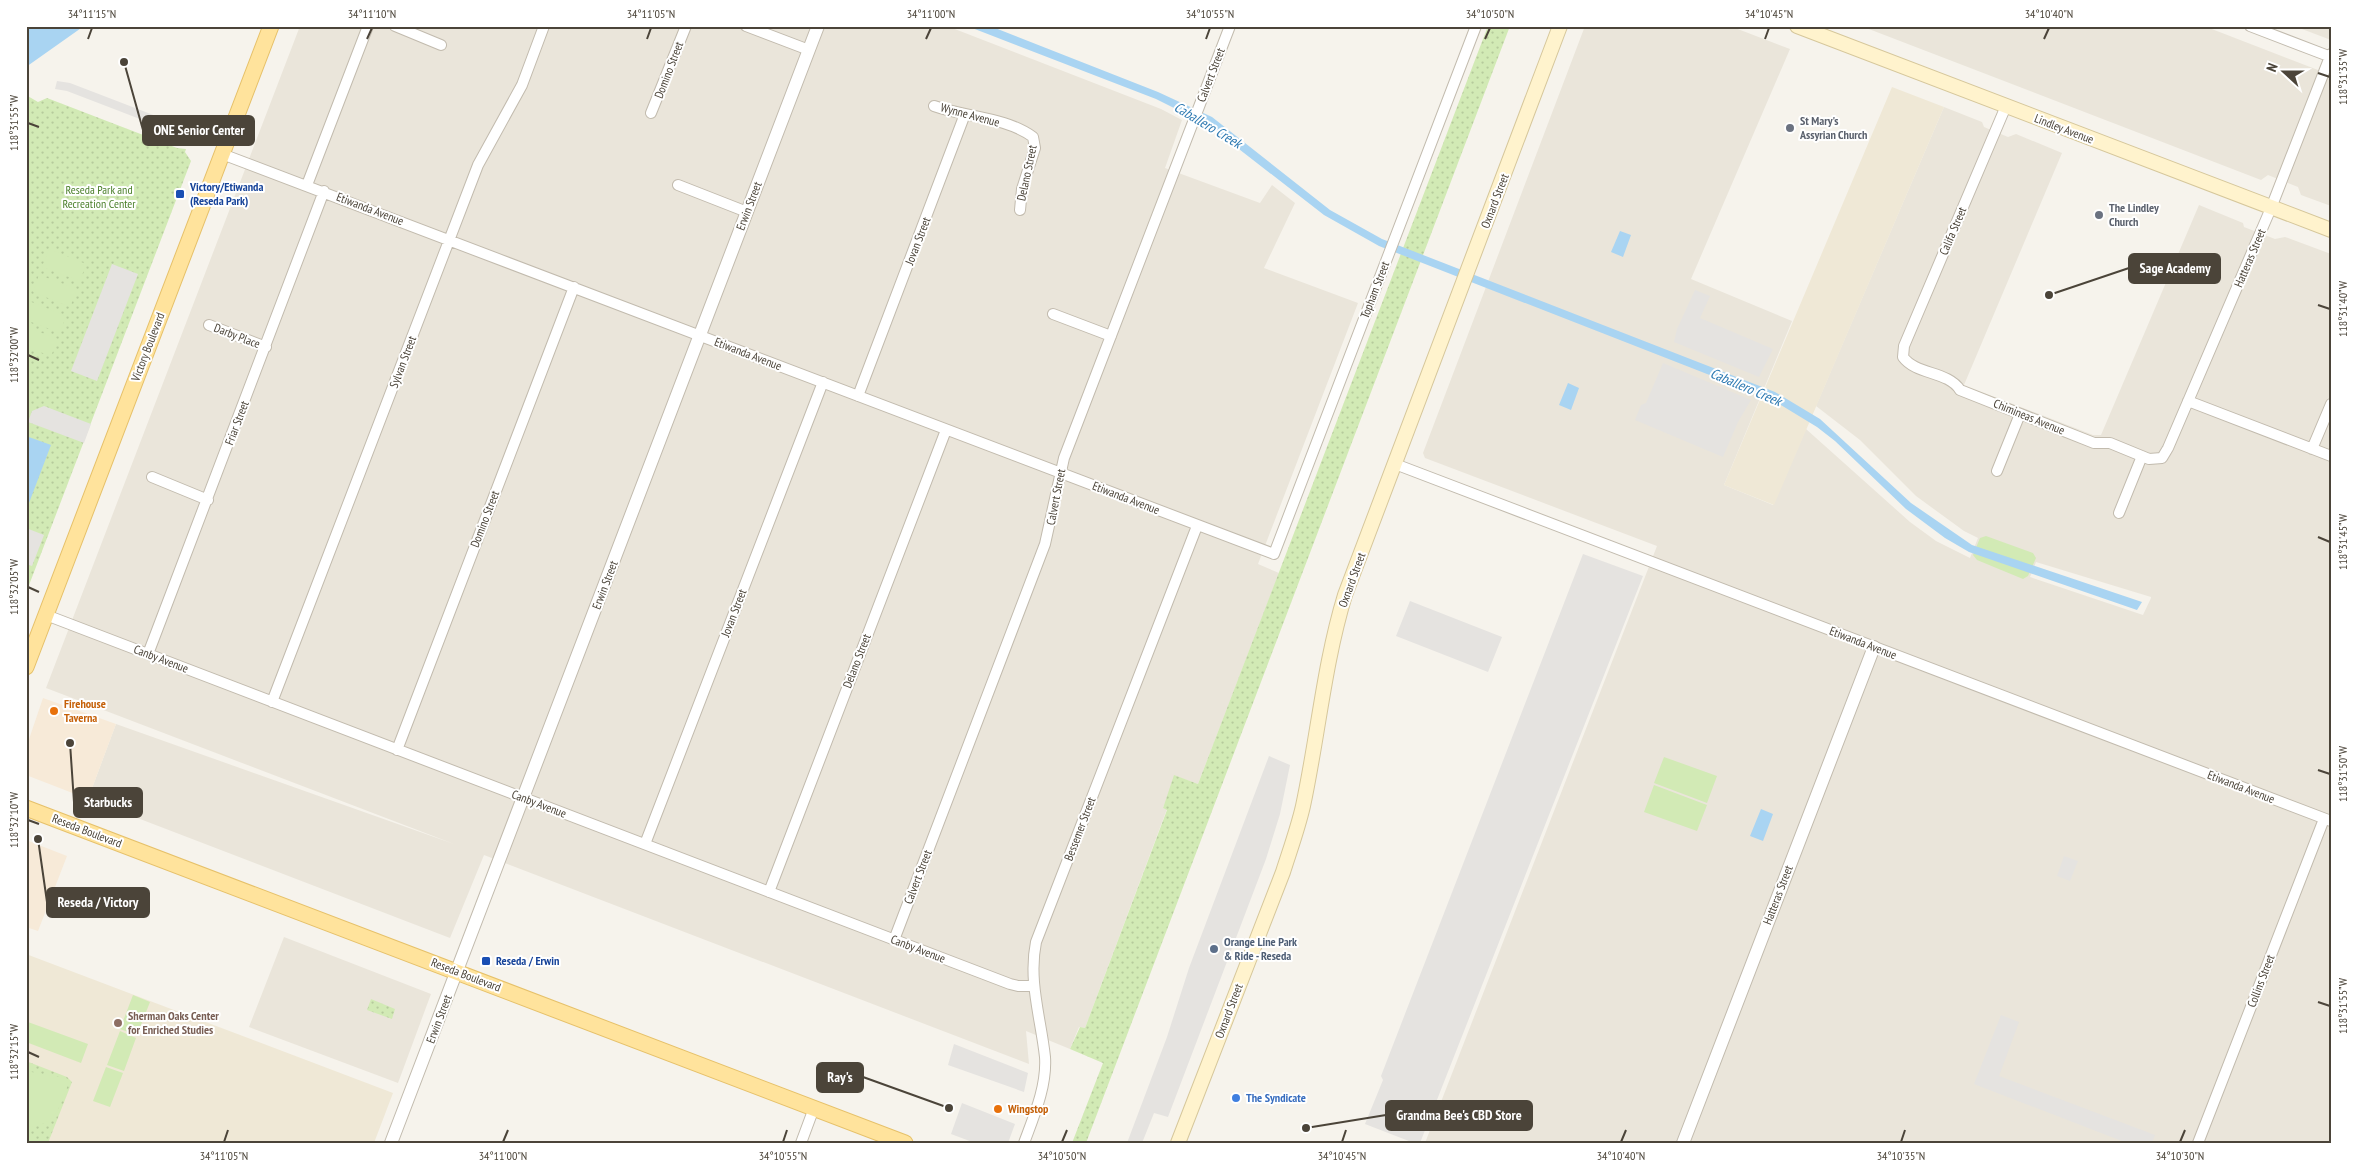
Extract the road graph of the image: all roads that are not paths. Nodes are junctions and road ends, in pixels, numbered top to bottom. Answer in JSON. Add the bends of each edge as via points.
{"nodes":[{"id":1,"x":271,"y":26,"type":"edge"},
{"id":2,"x":368,"y":26,"type":"edge"},
{"id":3,"x":395,"y":26,"type":"edge"},
{"id":4,"x":544,"y":26,"type":"edge"},
{"id":5,"x":686,"y":26,"type":"edge"},
{"id":6,"x":746,"y":26,"type":"edge"},
{"id":7,"x":818,"y":26,"type":"edge"},
{"id":8,"x":1230,"y":26,"type":"edge"},
{"id":9,"x":1476,"y":26,"type":"edge"},
{"id":10,"x":1560,"y":26,"type":"edge"},
{"id":11,"x":1797,"y":26,"type":"edge"},
{"id":12,"x":2250,"y":26,"type":"edge"},
{"id":13,"x":441,"y":45,"type":"dead end"},
{"id":14,"x":809,"y":50,"type":"junction"},
{"id":15,"x":2330,"y":56,"type":"edge"},
{"id":16,"x":934,"y":106,"type":"dead end"},
{"id":17,"x":2006,"y":106,"type":"junction"},
{"id":18,"x":652,"y":113,"type":"dead end"},
{"id":19,"x":965,"y":114,"type":"junction"},
{"id":20,"x":1033,"y":137,"type":"joint"},
{"id":21,"x":222,"y":154,"type":"junction"},
{"id":22,"x":307,"y":185,"type":"junction"},
{"id":23,"x":678,"y":186,"type":"dead end"},
{"id":24,"x":324,"y":191,"type":"junction"},
{"id":25,"x":2271,"y":208,"type":"junction"},
{"id":26,"x":1020,"y":210,"type":"dead end"},
{"id":27,"x":747,"y":212,"type":"junction"},
{"id":28,"x":2331,"y":230,"type":"edge"},
{"id":29,"x":449,"y":240,"type":"junction"},
{"id":30,"x":574,"y":287,"type":"junction"},
{"id":31,"x":1053,"y":314,"type":"dead end"},
{"id":32,"x":209,"y":325,"type":"dead end"},
{"id":33,"x":700,"y":336,"type":"junction"},
{"id":34,"x":1111,"y":336,"type":"junction"},
{"id":35,"x":266,"y":347,"type":"junction"},
{"id":36,"x":1903,"y":356,"type":"joint"},
{"id":37,"x":823,"y":382,"type":"junction"},
{"id":38,"x":858,"y":396,"type":"junction"},
{"id":39,"x":2188,"y":401,"type":"junction"},
{"id":40,"x":2331,"y":404,"type":"edge"},
{"id":41,"x":2020,"y":414,"type":"junction"},
{"id":42,"x":946,"y":430,"type":"junction"},
{"id":43,"x":2312,"y":448,"type":"junction"},
{"id":44,"x":2142,"y":456,"type":"junction"},
{"id":45,"x":2331,"y":456,"type":"edge"},
{"id":46,"x":2162,"y":458,"type":"joint"},
{"id":47,"x":1395,"y":464,"type":"junction"},
{"id":48,"x":1997,"y":471,"type":"dead end"},
{"id":49,"x":1059,"y":473,"type":"junction"},
{"id":50,"x":152,"y":477,"type":"dead end"},
{"id":51,"x":208,"y":500,"type":"junction"},
{"id":52,"x":2118,"y":513,"type":"dead end"},
{"id":53,"x":1197,"y":526,"type":"junction"},
{"id":54,"x":1274,"y":554,"type":"joint"},
{"id":55,"x":46,"y":615,"type":"junction"},
{"id":56,"x":1874,"y":647,"type":"junction"},
{"id":57,"x":148,"y":654,"type":"junction"},
{"id":58,"x":26,"y":667,"type":"edge"},
{"id":59,"x":272,"y":702,"type":"junction"},
{"id":60,"x":396,"y":750,"type":"junction"},
{"id":61,"x":523,"y":798,"type":"junction"},
{"id":62,"x":26,"y":808,"type":"edge"},
{"id":63,"x":2327,"y":820,"type":"edge"},
{"id":64,"x":646,"y":844,"type":"junction"},
{"id":65,"x":769,"y":892,"type":"junction"},
{"id":66,"x":894,"y":940,"type":"junction"},
{"id":67,"x":457,"y":972,"type":"junction"},
{"id":68,"x":1034,"y":986,"type":"junction"},
{"id":69,"x":814,"y":1108,"type":"junction"},
{"id":70,"x":392,"y":1143,"type":"edge"},
{"id":71,"x":801,"y":1143,"type":"edge"},
{"id":72,"x":905,"y":1143,"type":"edge"},
{"id":73,"x":1024,"y":1143,"type":"edge"},
{"id":74,"x":1178,"y":1143,"type":"edge"},
{"id":75,"x":1683,"y":1143,"type":"edge"},
{"id":76,"x":2198,"y":1143,"type":"edge"}],
"edges":[{"from":1,"to":21,"type":"main road","name":"Victory Boulevard"},
{"from":2,"to":22,"type":"street"},
{"from":3,"to":13,"type":"street"},
{"from":4,"to":29,"type":"street","name":"Sylvan Street","via":[[522,86],[478,165]]},
{"from":5,"to":18,"type":"street","name":"Domino Street"},
{"from":6,"to":14,"type":"street"},
{"from":7,"to":14,"type":"street","name":"Erwin Street"},
{"from":8,"to":34,"type":"street","name":"Calvert Street"},
{"from":9,"to":54,"type":"street","name":"Topham Street"},
{"from":10,"to":47,"type":"main road","name":"Oxnard Street"},
{"from":11,"to":17,"type":"main road","name":"Lindley Avenue"},
{"from":12,"to":15,"type":"street"},
{"from":14,"to":27,"type":"street","name":"Erwin Street"},
{"from":15,"to":25,"type":"street","name":"Hatteras Street"},
{"from":16,"to":19,"type":"street","name":"Wynne Avenue"},
{"from":17,"to":25,"type":"main road","name":"Lindley Avenue"},
{"from":17,"to":36,"type":"street","name":"Califa Street","via":[[1904,346]]},
{"from":19,"to":20,"type":"street","name":"Wynne Avenue","via":[[982,116]]},
{"from":19,"to":38,"type":"street","name":"Jovan Street"},
{"from":20,"to":26,"type":"street","name":"Delano Street","via":[[1035,148],[1022,189]]},
{"from":21,"to":22,"type":"street","name":"Etiwanda Avenue"},
{"from":21,"to":55,"type":"main road","name":"Victory Boulevard"},
{"from":22,"to":24,"type":"street","name":"Etiwanda Avenue"},
{"from":23,"to":27,"type":"street"},
{"from":24,"to":29,"type":"street","name":"Etiwanda Avenue"},
{"from":24,"to":35,"type":"street","name":"Friar Street"},
{"from":25,"to":28,"type":"main road","name":"Lindley Avenue"},
{"from":25,"to":39,"type":"street","name":"Hatteras Street"},
{"from":27,"to":33,"type":"street","name":"Erwin Street"},
{"from":29,"to":30,"type":"street","name":"Etiwanda Avenue"},
{"from":29,"to":59,"type":"street","name":"Sylvan Street"},
{"from":30,"to":33,"type":"street","name":"Etiwanda Avenue"},
{"from":30,"to":60,"type":"street","name":"Domino Street"},
{"from":31,"to":34,"type":"street"},
{"from":32,"to":35,"type":"street","name":"Darby Place"},
{"from":33,"to":37,"type":"street","name":"Etiwanda Avenue"},
{"from":33,"to":61,"type":"street","name":"Erwin Street"},
{"from":34,"to":49,"type":"street","name":"Calvert Street"},
{"from":35,"to":51,"type":"street","name":"Friar Street"},
{"from":36,"to":41,"type":"street","name":"Chimineas Avenue","via":[[1911,365],[1956,383],[1960,390]]},
{"from":37,"to":38,"type":"street","name":"Etiwanda Avenue"},
{"from":37,"to":64,"type":"street","name":"Jovan Street"},
{"from":38,"to":42,"type":"street","name":"Etiwanda Avenue"},
{"from":39,"to":43,"type":"street"},
{"from":39,"to":46,"type":"street","name":"Hatteras Street"},
{"from":40,"to":43,"type":"street"},
{"from":41,"to":44,"type":"street","name":"Chimineas Avenue","via":[[2094,444],[2110,443]]},
{"from":41,"to":48,"type":"street"},
{"from":42,"to":49,"type":"street","name":"Etiwanda Avenue"},
{"from":42,"to":65,"type":"street","name":"Delano Street"},
{"from":43,"to":45,"type":"street"},
{"from":44,"to":46,"type":"street","name":"Chimineas Avenue","via":[[2153,460]]},
{"from":44,"to":52,"type":"street"},
{"from":47,"to":56,"type":"street","name":"Etiwanda Avenue"},
{"from":47,"to":74,"type":"main road","name":"Oxnard Street","via":[[1337,622],[1302,808],[1288,859]]},
{"from":49,"to":53,"type":"street","name":"Etiwanda Avenue"},
{"from":49,"to":66,"type":"street","name":"Calvert Street","via":[[1045,544]]},
{"from":50,"to":51,"type":"street"},
{"from":51,"to":57,"type":"street","name":"Friar Street"},
{"from":53,"to":54,"type":"street","name":"Etiwanda Avenue"},
{"from":53,"to":68,"type":"street","name":"Bessemer Street","via":[[1036,942]]},
{"from":55,"to":57,"type":"street","name":"Canby Avenue"},
{"from":55,"to":58,"type":"main road","name":"Victory Boulevard"},
{"from":56,"to":63,"type":"street","name":"Etiwanda Avenue"},
{"from":56,"to":75,"type":"street","name":"Hatteras Street"},
{"from":57,"to":59,"type":"street","name":"Canby Avenue"},
{"from":59,"to":60,"type":"street","name":"Canby Avenue"},
{"from":60,"to":61,"type":"street","name":"Canby Avenue"},
{"from":61,"to":64,"type":"street","name":"Canby Avenue"},
{"from":61,"to":67,"type":"street","name":"Erwin Street"},
{"from":62,"to":67,"type":"main road","name":"Reseda Boulevard"},
{"from":63,"to":76,"type":"street","name":"Collins Street"},
{"from":64,"to":65,"type":"street","name":"Canby Avenue"},
{"from":65,"to":66,"type":"street","name":"Canby Avenue"},
{"from":66,"to":68,"type":"street","name":"Canby Avenue","via":[[1010,984]]},
{"from":67,"to":69,"type":"main road","name":"Reseda Boulevard"},
{"from":67,"to":70,"type":"street","name":"Erwin Street"},
{"from":68,"to":73,"type":"street","name":"Bessemer Street","via":[[1045,1058],[1044,1074],[1039,1101]]},
{"from":69,"to":71,"type":"street"},
{"from":69,"to":72,"type":"main road","name":"Reseda Boulevard"}]}
